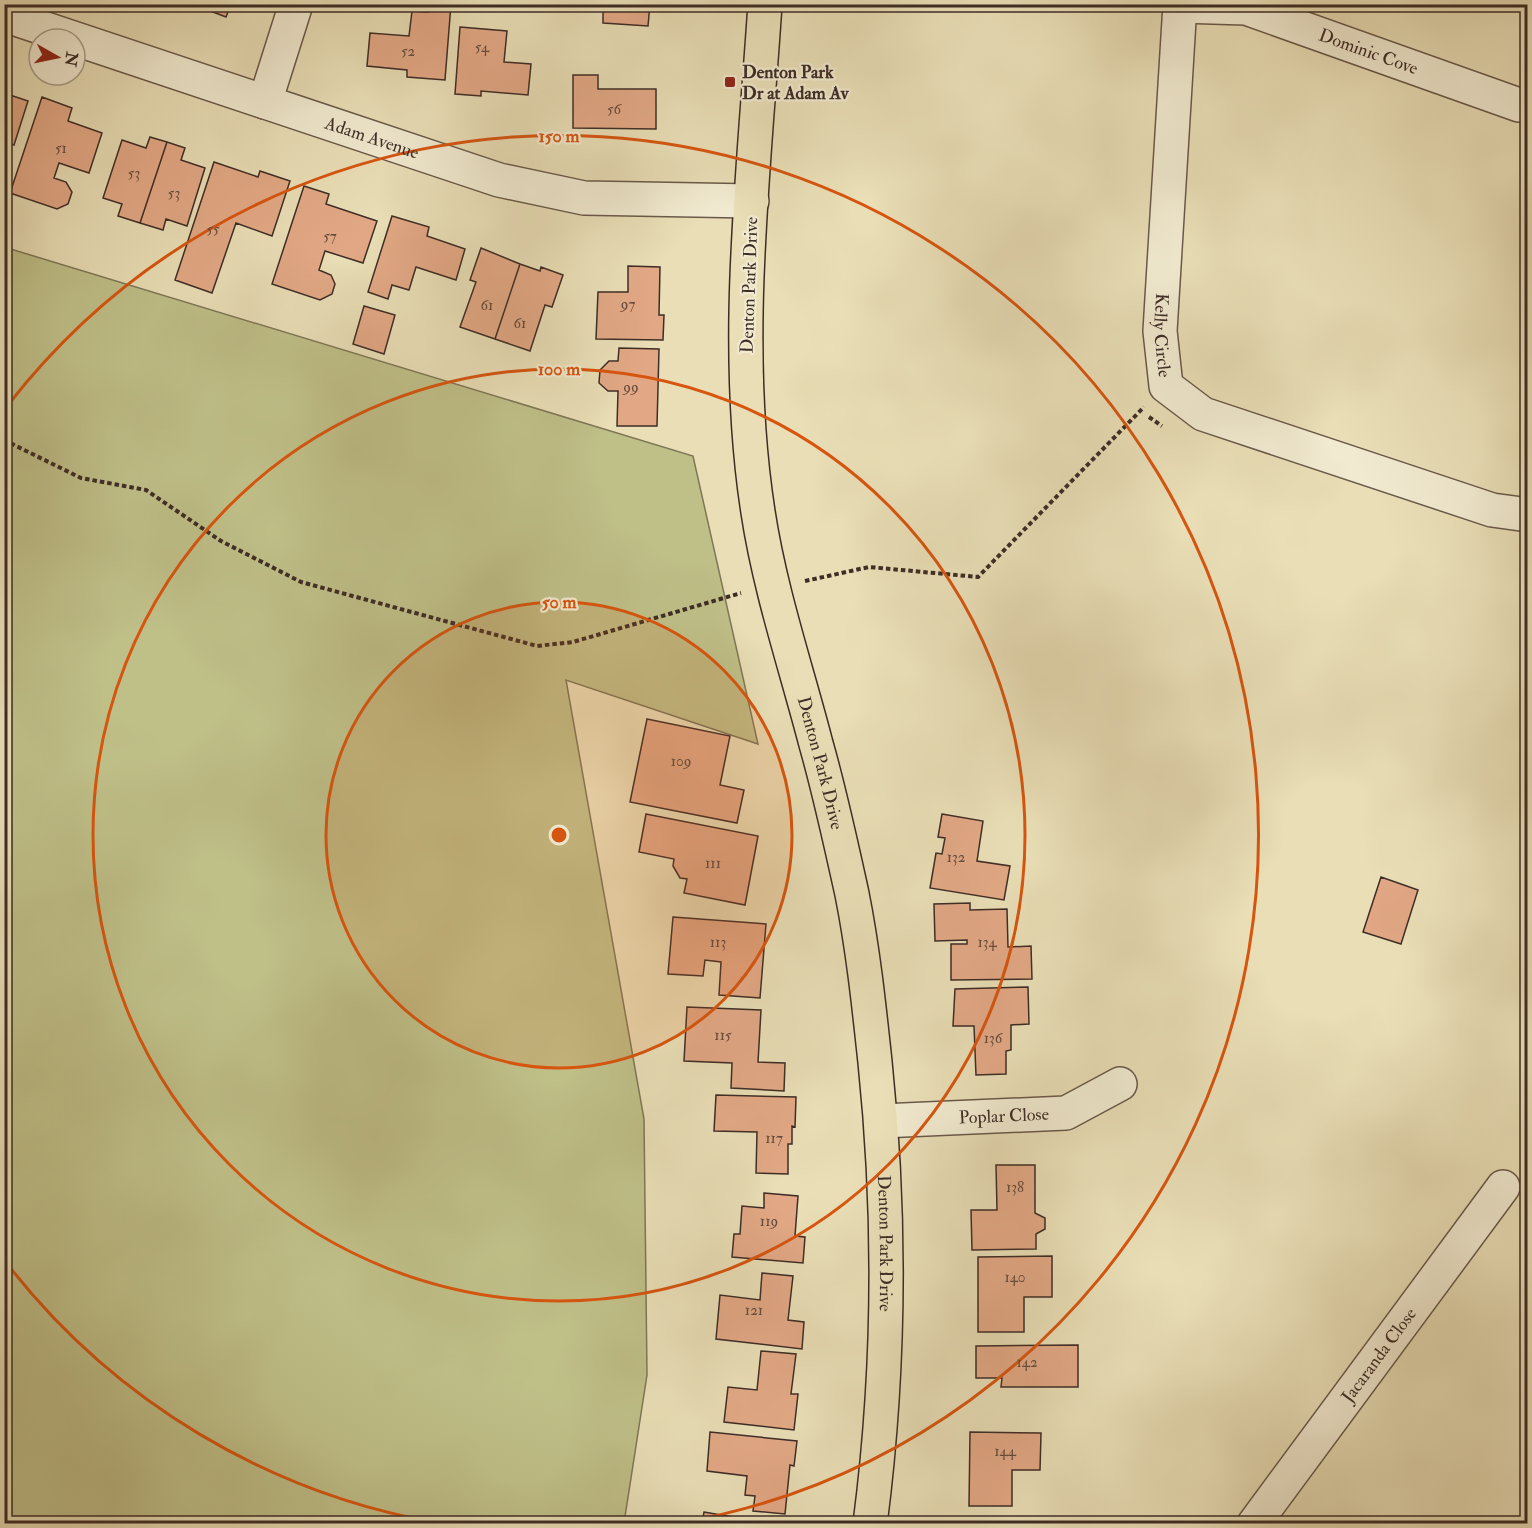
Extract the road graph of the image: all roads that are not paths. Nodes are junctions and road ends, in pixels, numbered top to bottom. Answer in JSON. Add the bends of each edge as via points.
{"nodes":[{"id":1,"x":296,"y":4,"type":"edge"},
{"id":2,"x":765,"y":4,"type":"edge"},
{"id":3,"x":1180,"y":5,"type":"edge"},
{"id":4,"x":4,"y":15,"type":"edge"},
{"id":5,"x":265,"y":102,"type":"junction"},
{"id":6,"x":1519,"y":105,"type":"dead end"},
{"id":7,"x":752,"y":201,"type":"junction"},
{"id":8,"x":1527,"y":515,"type":"edge"},
{"id":9,"x":1120,"y":1084,"type":"dead end"},
{"id":10,"x":881,"y":1120,"type":"junction"},
{"id":11,"x":1503,"y":1187,"type":"dead end"},
{"id":12,"x":870,"y":1524,"type":"edge"},
{"id":13,"x":1254,"y":1524,"type":"edge"}],
"edges":[{"from":1,"to":5,"type":"street"},
{"from":2,"to":7,"type":"main road","name":"Denton Park Drive"},
{"from":3,"to":6,"type":"street","name":"Dominic Cove","via":[[1246,8]]},
{"from":3,"to":8,"type":"street","name":"Kelly Circle","via":[[1160,331],[1166,386],[1203,414],[1492,510]]},
{"from":4,"to":5,"type":"street","name":"Adam Avenue"},
{"from":5,"to":7,"type":"street","name":"Adam Avenue","via":[[499,180],[573,196]]},
{"from":7,"to":10,"type":"main road","name":"Denton Park Drive","via":[[745,354],[758,512],[772,586],[817,747],[852,895]]},
{"from":9,"to":10,"type":"street","name":"Poplar Close","via":[[1066,1113]]},
{"from":10,"to":12,"type":"main road","name":"Denton Park Drive","via":[[886,1209],[885,1341]]},
{"from":11,"to":13,"type":"street","name":"Jacaranda Close"}]}
